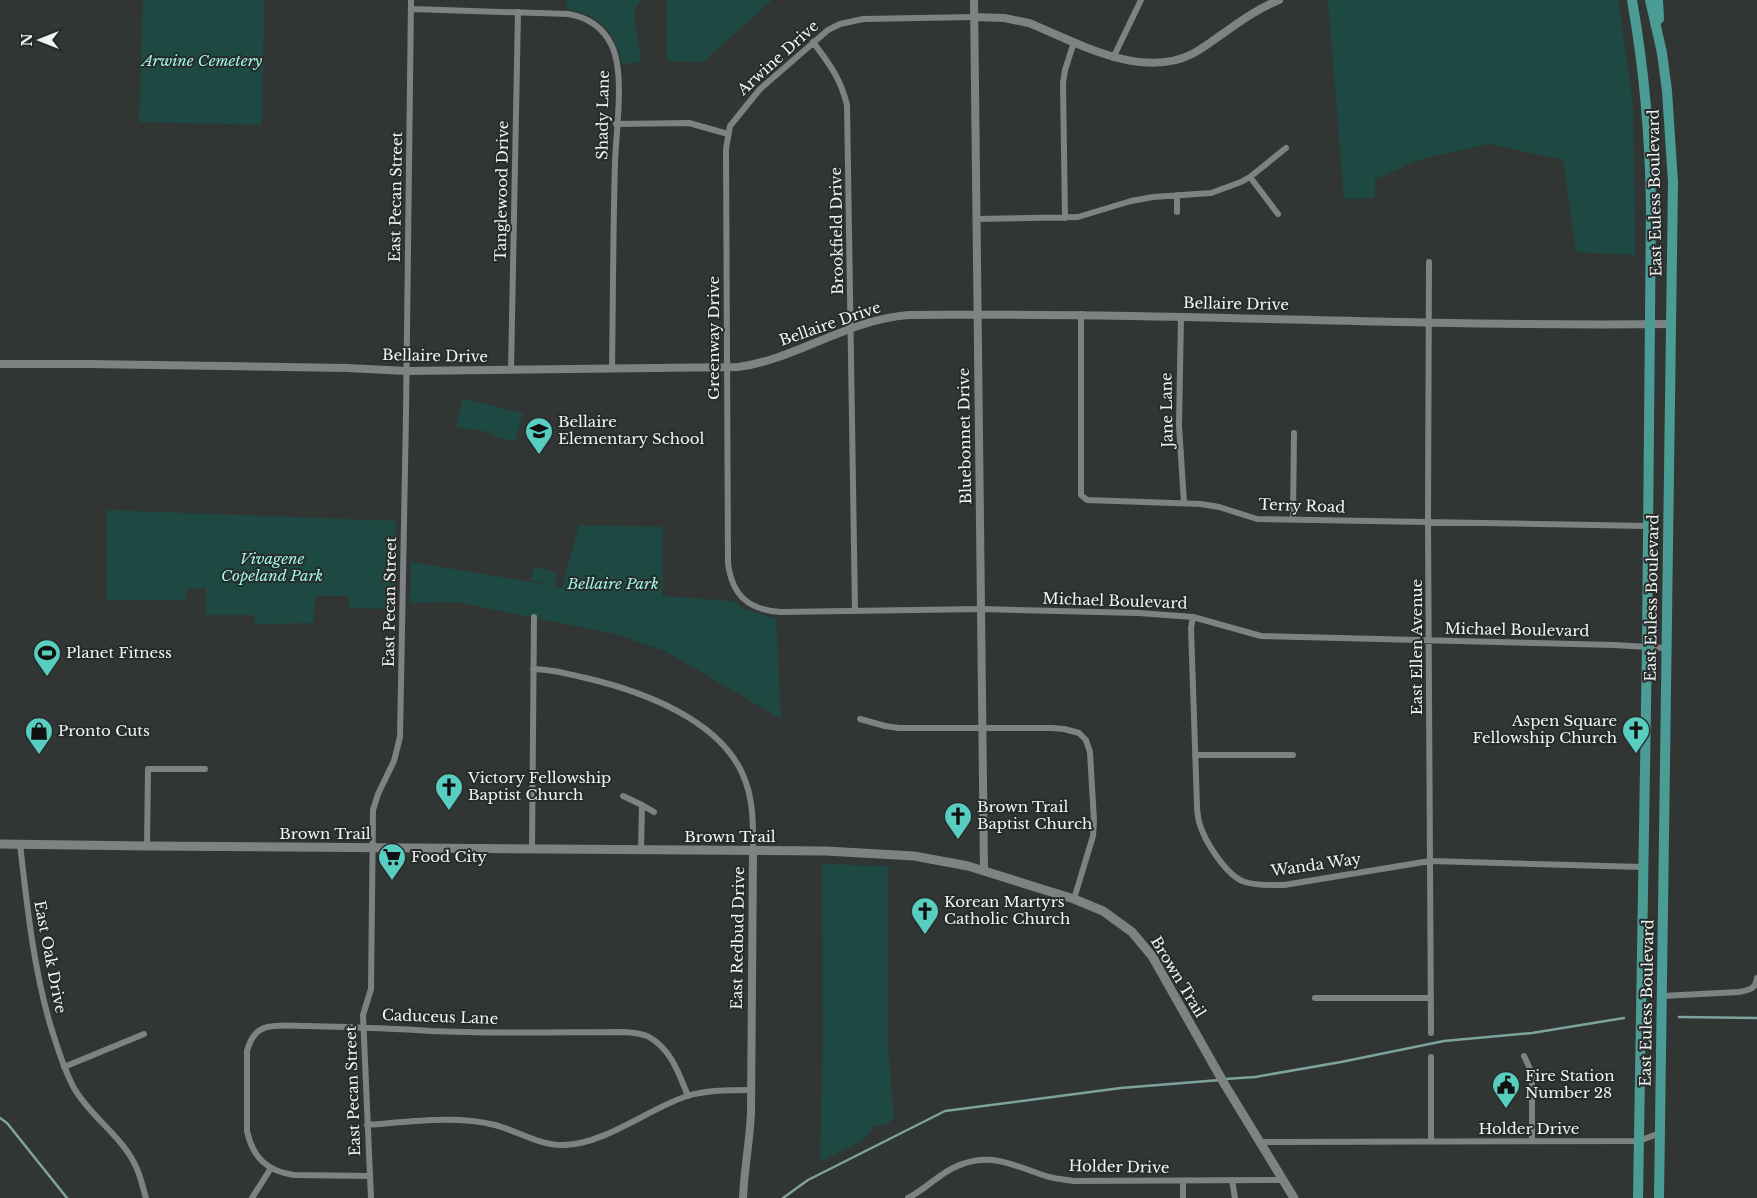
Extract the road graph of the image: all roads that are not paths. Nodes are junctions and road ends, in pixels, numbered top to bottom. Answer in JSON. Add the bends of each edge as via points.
{"nodes":[{"id":1,"x":411,"y":0,"type":"edge"},
{"id":2,"x":974,"y":0,"type":"edge"},
{"id":3,"x":1141,"y":0,"type":"edge"},
{"id":4,"x":1279,"y":0,"type":"edge"},
{"id":5,"x":1632,"y":0,"type":"edge"},
{"id":6,"x":1650,"y":0,"type":"edge"},
{"id":7,"x":1658,"y":0,"type":"edge"},
{"id":8,"x":411,"y":9,"type":"junction"},
{"id":9,"x":518,"y":12,"type":"junction"},
{"id":10,"x":974,"y":17,"type":"junction"},
{"id":11,"x":813,"y":42,"type":"junction"},
{"id":12,"x":1074,"y":42,"type":"junction"},
{"id":13,"x":1662,"y":53,"type":"junction"},
{"id":14,"x":1112,"y":58,"type":"junction"},
{"id":15,"x":616,"y":124,"type":"junction"},
{"id":16,"x":728,"y":134,"type":"junction"},
{"id":17,"x":1286,"y":148,"type":"dead end"},
{"id":18,"x":1250,"y":177,"type":"junction"},
{"id":19,"x":1177,"y":195,"type":"junction"},
{"id":20,"x":1177,"y":212,"type":"dead end"},
{"id":21,"x":1278,"y":214,"type":"dead end"},
{"id":22,"x":976,"y":218,"type":"junction"},
{"id":23,"x":1065,"y":218,"type":"junction"},
{"id":24,"x":1429,"y":262,"type":"dead end"},
{"id":25,"x":977,"y":314,"type":"junction"},
{"id":26,"x":1080,"y":314,"type":"junction"},
{"id":27,"x":1180,"y":316,"type":"junction"},
{"id":28,"x":1429,"y":322,"type":"junction"},
{"id":29,"x":1650,"y":324,"type":"junction"},
{"id":30,"x":1670,"y":324,"type":"junction"},
{"id":31,"x":851,"y":329,"type":"junction"},
{"id":32,"x":0,"y":364,"type":"edge"},
{"id":33,"x":726,"y":368,"type":"junction"},
{"id":34,"x":612,"y":369,"type":"junction"},
{"id":35,"x":511,"y":370,"type":"junction"},
{"id":36,"x":407,"y":371,"type":"junction"},
{"id":37,"x":1294,"y":433,"type":"dead end"},
{"id":38,"x":1184,"y":503,"type":"junction"},
{"id":39,"x":1293,"y":518,"type":"junction"},
{"id":40,"x":1428,"y":522,"type":"junction"},
{"id":41,"x":1647,"y":526,"type":"junction"},
{"id":42,"x":744,"y":598,"type":"joint"},
{"id":43,"x":981,"y":609,"type":"junction"},
{"id":44,"x":855,"y":610,"type":"junction"},
{"id":45,"x":534,"y":617,"type":"dead end"},
{"id":46,"x":1193,"y":617,"type":"junction"},
{"id":47,"x":1429,"y":640,"type":"junction"},
{"id":48,"x":1647,"y":646,"type":"junction"},
{"id":49,"x":1666,"y":648,"type":"junction"},
{"id":50,"x":533,"y":669,"type":"junction"},
{"id":51,"x":860,"y":719,"type":"dead end"},
{"id":52,"x":982,"y":728,"type":"junction"},
{"id":53,"x":1293,"y":754,"type":"dead end"},
{"id":54,"x":1195,"y":755,"type":"junction"},
{"id":55,"x":205,"y":769,"type":"dead end"},
{"id":56,"x":623,"y":796,"type":"dead end"},
{"id":57,"x":642,"y":805,"type":"junction"},
{"id":58,"x":654,"y":812,"type":"dead end"},
{"id":59,"x":0,"y":844,"type":"edge"},
{"id":60,"x":20,"y":844,"type":"junction"},
{"id":61,"x":146,"y":846,"type":"junction"},
{"id":62,"x":373,"y":848,"type":"junction"},
{"id":63,"x":532,"y":850,"type":"junction"},
{"id":64,"x":641,"y":850,"type":"junction"},
{"id":65,"x":753,"y":851,"type":"junction"},
{"id":66,"x":1430,"y":861,"type":"junction"},
{"id":67,"x":1643,"y":867,"type":"junction"},
{"id":68,"x":984,"y":871,"type":"junction"},
{"id":69,"x":1074,"y":899,"type":"junction"},
{"id":70,"x":1757,"y":978,"type":"edge"},
{"id":71,"x":1662,"y":996,"type":"junction"},
{"id":72,"x":1315,"y":998,"type":"dead end"},
{"id":73,"x":1431,"y":998,"type":"junction"},
{"id":74,"x":363,"y":1027,"type":"junction"},
{"id":75,"x":1431,"y":1033,"type":"dead end"},
{"id":76,"x":144,"y":1034,"type":"dead end"},
{"id":77,"x":1431,"y":1056,"type":"dead end"},
{"id":78,"x":1524,"y":1056,"type":"dead end"},
{"id":79,"x":64,"y":1067,"type":"junction"},
{"id":80,"x":751,"y":1090,"type":"junction"},
{"id":81,"x":688,"y":1096,"type":"junction"},
{"id":82,"x":367,"y":1125,"type":"junction"},
{"id":83,"x":1660,"y":1133,"type":"junction"},
{"id":84,"x":1532,"y":1141,"type":"junction"},
{"id":85,"x":1639,"y":1141,"type":"junction"},
{"id":86,"x":1261,"y":1142,"type":"junction"},
{"id":87,"x":1276,"y":1142,"type":"junction"},
{"id":88,"x":1431,"y":1142,"type":"junction"},
{"id":89,"x":1266,"y":1152,"type":"junction"},
{"id":90,"x":271,"y":1168,"type":"junction"},
{"id":91,"x":370,"y":1176,"type":"junction"},
{"id":92,"x":1183,"y":1180,"type":"junction"},
{"id":93,"x":1232,"y":1180,"type":"junction"},
{"id":94,"x":1283,"y":1180,"type":"junction"},
{"id":95,"x":146,"y":1198,"type":"edge"},
{"id":96,"x":252,"y":1198,"type":"edge"},
{"id":97,"x":371,"y":1198,"type":"edge"},
{"id":98,"x":743,"y":1198,"type":"edge"},
{"id":99,"x":908,"y":1198,"type":"edge"},
{"id":100,"x":1183,"y":1198,"type":"edge"},
{"id":101,"x":1235,"y":1198,"type":"edge"},
{"id":102,"x":1294,"y":1198,"type":"edge"},
{"id":103,"x":1638,"y":1198,"type":"edge"},
{"id":104,"x":1659,"y":1198,"type":"edge"}],
"edges":[{"from":1,"to":8,"type":"street","name":"East Pecan Street"},
{"from":2,"to":10,"type":"street","name":"Bluebonnet Drive"},
{"from":3,"to":14,"type":"street"},
{"from":4,"to":14,"type":"street","name":"Arwine Drive","via":[[1258,10],[1192,55],[1156,62]]},
{"from":5,"to":29,"type":"main road","name":"East Euless Boulevard","via":[[1645,85],[1651,168]]},
{"from":6,"to":13,"type":"main road","name":"East Euless Boulevard"},
{"from":7,"to":13,"type":"main road"},
{"from":8,"to":9,"type":"street","name":"Shady Lane"},
{"from":8,"to":36,"type":"street","name":"East Pecan Street"},
{"from":9,"to":15,"type":"street","name":"Shady Lane","via":[[581,16],[602,31],[616,62]]},
{"from":9,"to":35,"type":"street","name":"Tanglewood Drive"},
{"from":10,"to":11,"type":"street","name":"Arwine Drive","via":[[863,18],[840,24]]},
{"from":10,"to":12,"type":"street","name":"Arwine Drive","via":[[1019,20]]},
{"from":10,"to":22,"type":"street","name":"Bluebonnet Drive"},
{"from":11,"to":16,"type":"street","name":"Arwine Drive","via":[[760,89],[738,114]]},
{"from":11,"to":31,"type":"street","name":"Brookfield Drive","via":[[833,69],[847,105]]},
{"from":12,"to":14,"type":"street","name":"Arwine Drive"},
{"from":12,"to":23,"type":"street","via":[[1063,83]]},
{"from":13,"to":30,"type":"main road","name":"East Euless Boulevard","via":[[1672,156]]},
{"from":15,"to":16,"type":"street","via":[[689,123]]},
{"from":15,"to":34,"type":"street","name":"Shady Lane"},
{"from":16,"to":33,"type":"street","name":"Greenway Drive"},
{"from":17,"to":18,"type":"street"},
{"from":18,"to":19,"type":"street","via":[[1210,193]]},
{"from":18,"to":21,"type":"street"},
{"from":19,"to":20,"type":"street"},
{"from":19,"to":23,"type":"street","via":[[1131,201],[1090,215]]},
{"from":22,"to":23,"type":"street"},
{"from":22,"to":25,"type":"street","name":"Bluebonnet Drive"},
{"from":24,"to":28,"type":"street","name":"East Ellen Avenue"},
{"from":25,"to":26,"type":"street","name":"Bellaire Drive"},
{"from":25,"to":31,"type":"street","name":"Bellaire Drive","via":[[895,316]]},
{"from":25,"to":43,"type":"street","name":"Bluebonnet Drive"},
{"from":26,"to":27,"type":"street","name":"Bellaire Drive"},
{"from":26,"to":38,"type":"street","name":"Terry Road","via":[[1081,495],[1087,500]]},
{"from":27,"to":28,"type":"street","name":"Bellaire Drive"},
{"from":27,"to":38,"type":"street","name":"Jane Lane","via":[[1179,426]]},
{"from":28,"to":29,"type":"street","name":"Bellaire Drive"},
{"from":28,"to":40,"type":"street","name":"East Ellen Avenue"},
{"from":29,"to":30,"type":"street","name":"Bellaire Drive"},
{"from":29,"to":41,"type":"main road","name":"East Euless Boulevard"},
{"from":30,"to":49,"type":"main road","name":"East Euless Boulevard"},
{"from":31,"to":33,"type":"street","name":"Bellaire Drive","via":[[759,363]]},
{"from":31,"to":44,"type":"street","name":"Brookfield Drive"},
{"from":32,"to":36,"type":"street","name":"Bellaire Drive"},
{"from":33,"to":34,"type":"street","name":"Bellaire Drive"},
{"from":33,"to":42,"type":"street","name":"Greenway Drive","via":[[728,563],[733,584]]},
{"from":34,"to":35,"type":"street","name":"Bellaire Drive"},
{"from":35,"to":36,"type":"street","name":"Bellaire Drive"},
{"from":36,"to":62,"type":"street","name":"East Pecan Street","via":[[400,737],[394,761],[375,802]]},
{"from":37,"to":39,"type":"street"},
{"from":38,"to":39,"type":"street","name":"Terry Road","via":[[1219,507],[1257,519]]},
{"from":39,"to":40,"type":"street","name":"Terry Road"},
{"from":40,"to":41,"type":"street","name":"Terry Road"},
{"from":40,"to":47,"type":"street","name":"East Ellen Avenue"},
{"from":41,"to":48,"type":"main road","name":"East Euless Boulevard"},
{"from":42,"to":44,"type":"street","name":"Michael Boulevard","via":[[770,611]]},
{"from":43,"to":44,"type":"street","name":"Michael Boulevard"},
{"from":43,"to":46,"type":"street","name":"Michael Boulevard"},
{"from":43,"to":52,"type":"street","name":"Bluebonnet Drive"},
{"from":45,"to":50,"type":"street"},
{"from":46,"to":47,"type":"street","name":"Michael Boulevard","via":[[1261,636]]},
{"from":46,"to":54,"type":"street","name":"Wanda Way"},
{"from":47,"to":48,"type":"street","name":"Michael Boulevard"},
{"from":47,"to":66,"type":"street","name":"East Ellen Avenue"},
{"from":48,"to":49,"type":"street","name":"Michael Boulevard"},
{"from":48,"to":67,"type":"main road","name":"East Euless Boulevard"},
{"from":49,"to":71,"type":"main road","name":"East Euless Boulevard"},
{"from":50,"to":63,"type":"street"},
{"from":50,"to":65,"type":"street","name":"East Redbud Drive","via":[[548,669],[631,690],[665,705],[710,732],[730,753],[743,775],[751,802]]},
{"from":51,"to":52,"type":"street","via":[[900,728]]},
{"from":52,"to":68,"type":"street","name":"Bluebonnet Drive"},
{"from":52,"to":69,"type":"street","via":[[1064,729],[1079,733],[1086,740],[1092,765],[1093,836]]},
{"from":53,"to":54,"type":"street"},
{"from":54,"to":66,"type":"street","name":"Wanda Way","via":[[1199,822],[1210,846],[1229,872],[1246,883],[1268,886]]},
{"from":55,"to":61,"type":"street","via":[[148,769]]},
{"from":56,"to":57,"type":"street"},
{"from":57,"to":58,"type":"street"},
{"from":57,"to":64,"type":"street"},
{"from":59,"to":60,"type":"main road","name":"Brown Trail"},
{"from":60,"to":61,"type":"main road","name":"Brown Trail"},
{"from":60,"to":79,"type":"street","name":"East Oak Drive","via":[[38,979]]},
{"from":61,"to":62,"type":"main road","name":"Brown Trail"},
{"from":62,"to":63,"type":"main road","name":"Brown Trail"},
{"from":62,"to":74,"type":"street","name":"East Pecan Street","via":[[371,989]]},
{"from":63,"to":64,"type":"main road","name":"Brown Trail"},
{"from":64,"to":65,"type":"main road","name":"Brown Trail"},
{"from":65,"to":68,"type":"main road","name":"Brown Trail","via":[[880,853],[914,856]]},
{"from":65,"to":80,"type":"street","name":"East Redbud Drive"},
{"from":66,"to":67,"type":"street","name":"Wanda Way"},
{"from":66,"to":73,"type":"street","name":"East Ellen Avenue"},
{"from":67,"to":85,"type":"main road","name":"East Euless Boulevard"},
{"from":68,"to":69,"type":"main road","name":"Brown Trail"},
{"from":69,"to":86,"type":"main road","name":"Brown Trail","via":[[1103,912],[1140,940]]},
{"from":70,"to":71,"type":"street","via":[[1750,990]]},
{"from":71,"to":83,"type":"main road","name":"East Euless Boulevard"},
{"from":72,"to":73,"type":"street"},
{"from":73,"to":75,"type":"street","name":"East Ellen Avenue"},
{"from":74,"to":81,"type":"street","name":"Caduceus Lane","via":[[640,1034],[666,1051]]},
{"from":74,"to":82,"type":"street","name":"East Pecan Street"},
{"from":74,"to":90,"type":"street","name":"Caduceus Lane","via":[[270,1026],[263,1028],[250,1041],[247,1051],[247,1131],[253,1151]]},
{"from":76,"to":79,"type":"street"},
{"from":77,"to":88,"type":"street"},
{"from":78,"to":84,"type":"street","via":[[1532,1073]]},
{"from":79,"to":95,"type":"street","name":"East Oak Drive","via":[[84,1104],[133,1160]]},
{"from":80,"to":81,"type":"street","via":[[724,1090]]},
{"from":80,"to":98,"type":"street","name":"East Redbud Drive"},
{"from":81,"to":82,"type":"street","via":[[589,1141],[564,1146],[496,1125],[469,1121]]},
{"from":82,"to":91,"type":"street","name":"East Pecan Street"},
{"from":83,"to":85,"type":"street","name":"Holder Drive"},
{"from":83,"to":104,"type":"main road","name":"East Euless Boulevard"},
{"from":84,"to":85,"type":"street","name":"Holder Drive"},
{"from":84,"to":88,"type":"street","name":"Holder Drive"},
{"from":85,"to":103,"type":"main road","name":"East Euless Boulevard"},
{"from":86,"to":87,"type":"street","name":"Holder Drive"},
{"from":86,"to":89,"type":"main road","name":"Brown Trail"},
{"from":87,"to":88,"type":"street","name":"Holder Drive"},
{"from":87,"to":89,"type":"street"},
{"from":89,"to":94,"type":"main road","name":"Brown Trail"},
{"from":90,"to":91,"type":"street","name":"Caduceus Lane","via":[[294,1175]]},
{"from":90,"to":96,"type":"street"},
{"from":91,"to":97,"type":"street","name":"East Pecan Street"},
{"from":92,"to":93,"type":"street","name":"Holder Drive"},
{"from":92,"to":99,"type":"street","name":"Holder Drive","via":[[1073,1181],[988,1159],[952,1168]]},
{"from":92,"to":100,"type":"street"},
{"from":93,"to":94,"type":"street","name":"Holder Drive"},
{"from":93,"to":101,"type":"street"},
{"from":94,"to":102,"type":"main road","name":"Brown Trail"}]}
